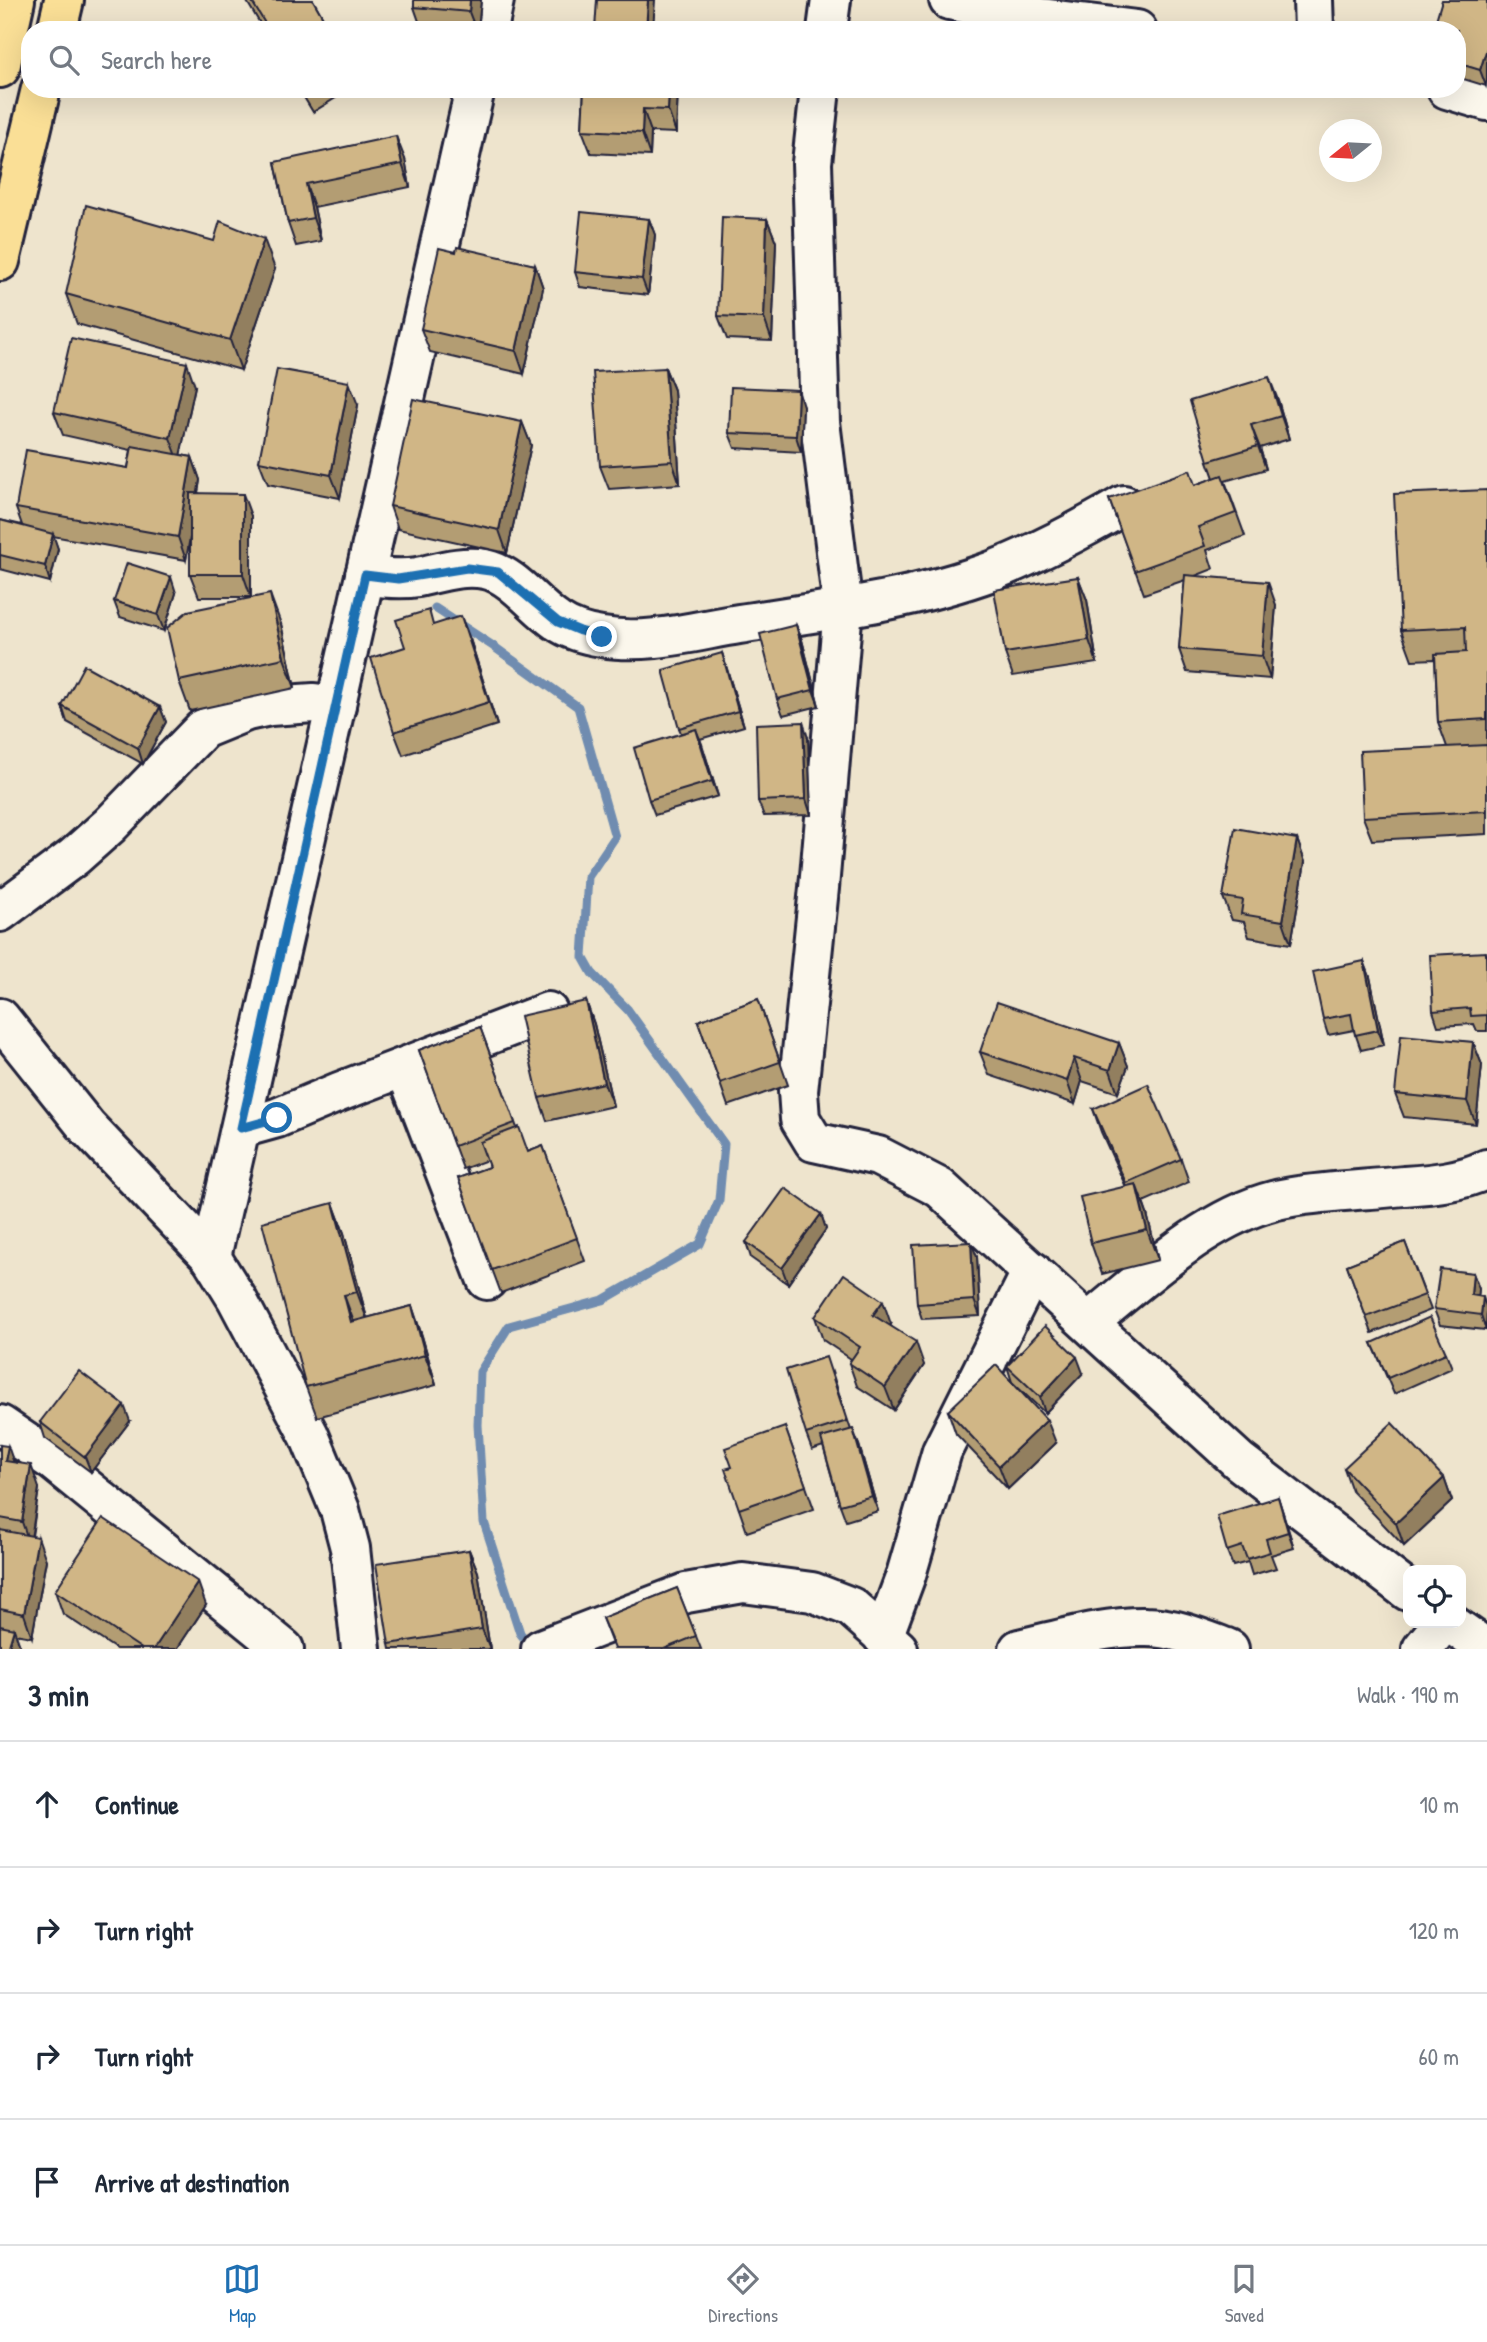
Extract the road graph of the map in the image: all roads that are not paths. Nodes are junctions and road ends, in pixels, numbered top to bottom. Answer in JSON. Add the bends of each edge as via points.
{"nodes":[{"id":1,"x":15,"y":0,"type":"edge"},
{"id":2,"x":64,"y":0,"type":"edge"},
{"id":3,"x":494,"y":0,"type":"edge"},
{"id":4,"x":831,"y":0,"type":"edge"},
{"id":5,"x":949,"y":0,"type":"edge"},
{"id":6,"x":1313,"y":0,"type":"edge"},
{"id":7,"x":1013,"y":6,"type":"edge"},
{"id":8,"x":59,"y":21,"type":"edge"},
{"id":9,"x":490,"y":21,"type":"edge"},
{"id":10,"x":828,"y":21,"type":"edge"},
{"id":11,"x":1090,"y":21,"type":"edge"},
{"id":12,"x":1314,"y":21,"type":"edge"},
{"id":13,"x":0,"y":68,"type":"edge"},
{"id":14,"x":1466,"y":95,"type":"edge"},
{"id":15,"x":39,"y":98,"type":"edge"},
{"id":16,"x":473,"y":98,"type":"edge"},
{"id":17,"x":819,"y":98,"type":"edge"},
{"id":18,"x":1487,"y":101,"type":"edge"},
{"id":19,"x":0,"y":261,"type":"edge"},
{"id":20,"x":1124,"y":505,"type":"edge"},
{"id":21,"x":365,"y":575,"type":"junction"},
{"id":22,"x":843,"y":608,"type":"junction"},
{"id":23,"x":336,"y":706,"type":"junction"},
{"id":24,"x":0,"y":912,"type":"edge"},
{"id":25,"x":548,"y":1012,"type":"edge"},
{"id":26,"x":0,"y":1018,"type":"edge"},
{"id":27,"x":405,"y":1067,"type":"junction"},
{"id":28,"x":241,"y":1128,"type":"junction"},
{"id":29,"x":1487,"y":1169,"type":"edge"},
{"id":30,"x":211,"y":1257,"type":"junction"},
{"id":31,"x":1032,"y":1271,"type":"junction"},
{"id":32,"x":487,"y":1280,"type":"edge"},
{"id":33,"x":1089,"y":1322,"type":"junction"},
{"id":34,"x":0,"y":1424,"type":"edge"},
{"id":35,"x":1403,"y":1587,"type":"edge"},
{"id":36,"x":1439,"y":1628,"type":"edge"},
{"id":37,"x":1457,"y":1628,"type":"edge"},
{"id":38,"x":556,"y":1643,"type":"edge"},
{"id":39,"x":890,"y":1643,"type":"edge"},
{"id":40,"x":284,"y":1649,"type":"edge"},
{"id":41,"x":360,"y":1649,"type":"edge"},
{"id":42,"x":1019,"y":1649,"type":"edge"},
{"id":43,"x":1229,"y":1649,"type":"edge"},
{"id":44,"x":1422,"y":1649,"type":"edge"},
{"id":45,"x":1487,"y":1649,"type":"edge"}],
"edges":[{"from":1,"to":13,"type":"highway"},
{"from":2,"to":8,"type":"highway"},
{"from":3,"to":9,"type":"street"},
{"from":4,"to":10,"type":"street"},
{"from":5,"to":7,"type":"street"},
{"from":6,"to":12,"type":"street"},
{"from":7,"to":11,"type":"street"},
{"from":14,"to":18,"type":"street"},
{"from":15,"to":19,"type":"highway"},
{"from":16,"to":21,"type":"street"},
{"from":17,"to":22,"type":"street","via":[[812,163],[820,422]]},
{"from":20,"to":22,"type":"street","via":[[991,571],[894,599]]},
{"from":21,"to":22,"type":"street","via":[[398,579],[467,568],[498,572],[558,622],[624,639]]},
{"from":21,"to":23,"type":"street"},
{"from":22,"to":31,"type":"street","via":[[798,1091],[800,1119],[814,1142],[877,1156],[940,1188]]},
{"from":23,"to":24,"type":"street","via":[[270,706],[203,729],[101,833]]},
{"from":23,"to":28,"type":"street"},
{"from":25,"to":27,"type":"street"},
{"from":26,"to":30,"type":"street","via":[[87,1127]]},
{"from":27,"to":28,"type":"street"},
{"from":27,"to":32,"type":"street"},
{"from":28,"to":30,"type":"street"},
{"from":29,"to":33,"type":"street","via":[[1445,1182],[1290,1197],[1245,1210],[1195,1239]]},
{"from":30,"to":41,"type":"street","via":[[309,1435],[340,1510],[350,1548]]},
{"from":31,"to":33,"type":"street"},
{"from":31,"to":39,"type":"street","via":[[942,1451]]},
{"from":33,"to":35,"type":"street","via":[[1240,1461]]},
{"from":34,"to":40,"type":"street","via":[[53,1461]]},
{"from":36,"to":44,"type":"street"},
{"from":37,"to":45,"type":"street"},
{"from":38,"to":39,"type":"street","via":[[685,1593],[743,1583],[811,1592],[851,1607]]},
{"from":42,"to":43,"type":"street","via":[[1104,1630],[1147,1627],[1185,1633]]}]}
